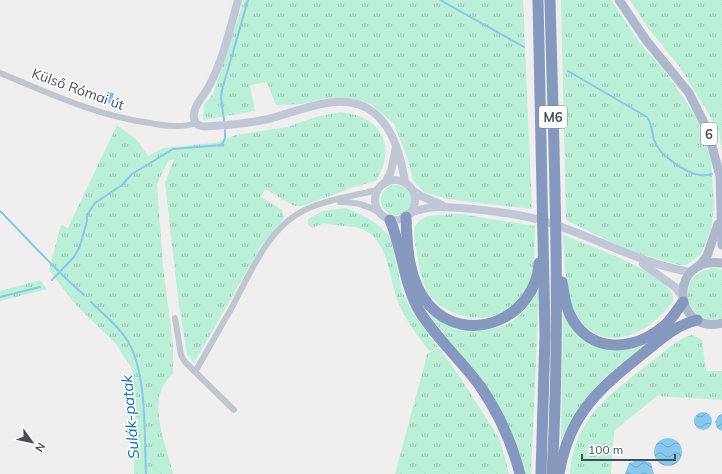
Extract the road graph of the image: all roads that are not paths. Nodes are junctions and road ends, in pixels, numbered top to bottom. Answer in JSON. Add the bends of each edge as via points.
{"nodes":[{"id":1,"x":238,"y":0,"type":"edge"},
{"id":2,"x":538,"y":0,"type":"edge"},
{"id":3,"x":550,"y":0,"type":"edge"},
{"id":4,"x":619,"y":0,"type":"edge"},
{"id":5,"x":0,"y":73,"type":"edge"},
{"id":6,"x":196,"y":123,"type":"junction"},
{"id":7,"x":396,"y":146,"type":"junction"},
{"id":8,"x":386,"y":182,"type":"junction"},
{"id":9,"x":404,"y":182,"type":"junction"},
{"id":10,"x":377,"y":190,"type":"junction"},
{"id":11,"x":413,"y":191,"type":"junction"},
{"id":12,"x":333,"y":201,"type":"junction"},
{"id":13,"x":445,"y":206,"type":"junction"},
{"id":14,"x":380,"y":213,"type":"junction"},
{"id":15,"x":408,"y":215,"type":"junction"},
{"id":16,"x":720,"y":219,"type":"junction"},
{"id":17,"x":390,"y":220,"type":"junction"},
{"id":18,"x":544,"y":229,"type":"junction"},
{"id":19,"x":556,"y":235,"type":"junction"},
{"id":20,"x":722,"y":244,"type":"edge"},
{"id":21,"x":631,"y":256,"type":"junction"},
{"id":22,"x":722,"y":263,"type":"edge"},
{"id":23,"x":699,"y":266,"type":"junction"},
{"id":24,"x":690,"y":272,"type":"junction"},
{"id":25,"x":683,"y":299,"type":"junction"},
{"id":26,"x":175,"y":318,"type":"dead end"},
{"id":27,"x":696,"y":320,"type":"junction"},
{"id":28,"x":722,"y":323,"type":"edge"},
{"id":29,"x":195,"y":372,"type":"junction"},
{"id":30,"x":234,"y":410,"type":"dead end"},
{"id":31,"x":520,"y":474,"type":"edge"},
{"id":32,"x":541,"y":474,"type":"edge"},
{"id":33,"x":552,"y":474,"type":"edge"},
{"id":34,"x":559,"y":474,"type":"edge"}],
"edges":[{"from":1,"to":6,"type":"street","via":[[219,65],[195,111]]},
{"from":2,"to":18,"type":"highway","number":"M6"},
{"from":3,"to":19,"type":"highway","number":"M6"},
{"from":4,"to":16,"type":"main road","number":"6","via":[[646,40],[689,93],[703,119],[718,165]]},
{"from":5,"to":6,"type":"street","name":"Külső Római út","via":[[78,105],[117,117],[168,126],[187,126]]},
{"from":6,"to":7,"type":"street","via":[[204,126],[238,124],[320,104],[349,102],[367,108],[381,118],[393,135]]},
{"from":7,"to":8,"type":"street"},
{"from":7,"to":9,"type":"street","via":[[400,154]]},
{"from":8,"to":9,"type":"street"},
{"from":8,"to":10,"type":"street"},
{"from":9,"to":11,"type":"street"},
{"from":10,"to":12,"type":"street"},
{"from":10,"to":14,"type":"street","via":[[375,202]]},
{"from":11,"to":13,"type":"street"},
{"from":11,"to":15,"type":"street","via":[[415,203]]},
{"from":12,"to":14,"type":"street","via":[[352,202]]},
{"from":12,"to":29,"type":"street","via":[[306,209],[294,216],[270,240]]},
{"from":13,"to":15,"type":"street","via":[[420,209]]},
{"from":13,"to":21,"type":"street","via":[[522,216],[551,223]]},
{"from":14,"to":17,"type":"street"},
{"from":15,"to":17,"type":"street"},
{"from":15,"to":18,"type":"highway","via":[[411,266],[422,296],[443,316],[472,325],[502,319],[512,314],[525,301],[536,279]]},
{"from":16,"to":20,"type":"main road","number":"6"},
{"from":16,"to":23,"type":"main road","number":"6","via":[[707,256]]},
{"from":17,"to":31,"type":"highway","via":[[397,234],[407,282],[415,302],[489,401],[506,433]]},
{"from":18,"to":32,"type":"highway","number":"M6","via":[[545,335]]},
{"from":19,"to":25,"type":"highway","via":[[567,308],[577,325],[592,338],[618,345],[638,342],[665,325]]},
{"from":19,"to":33,"type":"highway","number":"M6","via":[[556,376]]},
{"from":21,"to":24,"type":"street","via":[[660,266]]},
{"from":21,"to":25,"type":"street","via":[[675,287]]},
{"from":22,"to":23,"type":"main road","number":"6","via":[[706,263]]},
{"from":23,"to":24,"type":"main road","number":"6"},
{"from":24,"to":25,"type":"main road","via":[[684,283]]},
{"from":25,"to":27,"type":"main road","via":[[688,312]]},
{"from":26,"to":29,"type":"street","via":[[181,355]]},
{"from":27,"to":28,"type":"main road","via":[[709,324]]},
{"from":27,"to":34,"type":"highway","via":[[678,327],[661,339],[596,393],[573,428]]},
{"from":29,"to":30,"type":"street"}]}
